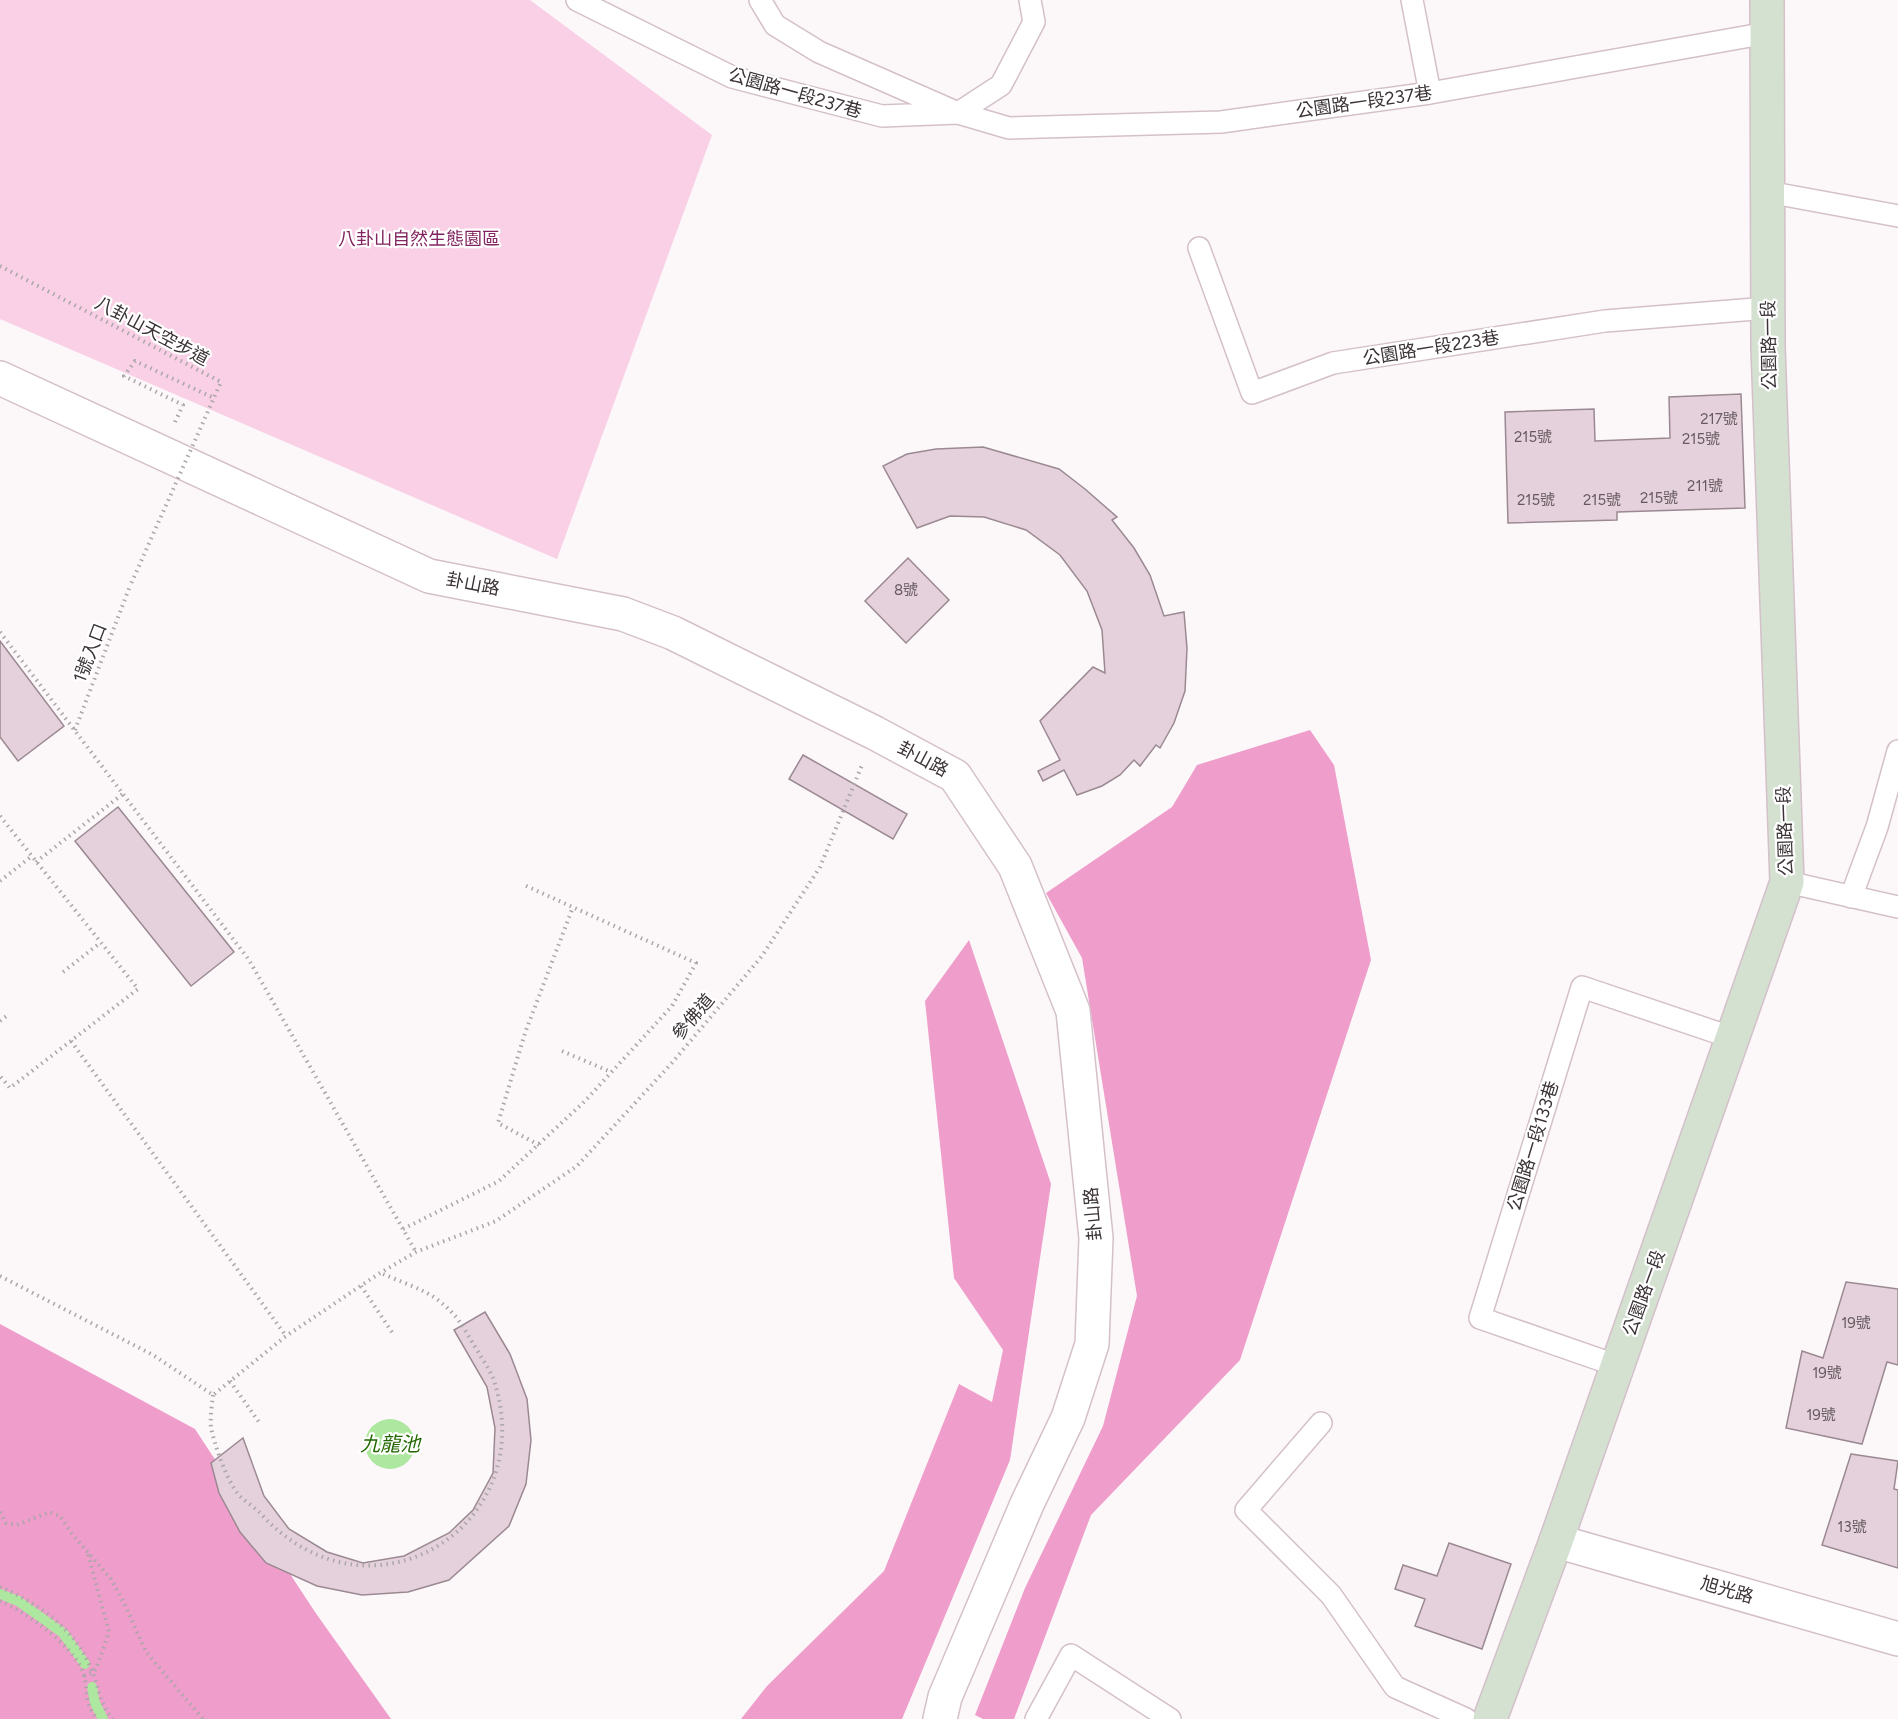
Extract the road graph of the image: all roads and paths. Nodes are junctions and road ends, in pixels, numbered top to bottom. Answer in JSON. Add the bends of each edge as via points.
{"nodes":[{"id":1,"x":577,"y":0,"type":"edge"},
{"id":2,"x":760,"y":0,"type":"edge"},
{"id":3,"x":1030,"y":0,"type":"edge"},
{"id":4,"x":1412,"y":0,"type":"edge"},
{"id":5,"x":1767,"y":0,"type":"edge"},
{"id":6,"x":1767,"y":33,"type":"junction"},
{"id":7,"x":1430,"y":93,"type":"junction"},
{"id":8,"x":958,"y":113,"type":"junction"},
{"id":9,"x":1768,"y":192,"type":"junction"},
{"id":10,"x":1898,"y":216,"type":"edge"},
{"id":11,"x":1199,"y":248,"type":"dead end"},
{"id":12,"x":0,"y":266,"type":"edge"},
{"id":13,"x":1768,"y":308,"type":"junction"},
{"id":14,"x":0,"y":378,"type":"edge"},
{"id":15,"x":214,"y":398,"type":"junction"},
{"id":16,"x":161,"y":453,"type":"junction"},
{"id":17,"x":0,"y":632,"type":"edge"},
{"id":18,"x":75,"y":730,"type":"junction"},
{"id":19,"x":874,"y":733,"type":"junction"},
{"id":20,"x":1898,"y":751,"type":"edge"},
{"id":21,"x":124,"y":793,"type":"junction"},
{"id":22,"x":0,"y":816,"type":"edge"},
{"id":23,"x":32,"y":856,"type":"junction"},
{"id":24,"x":36,"y":862,"type":"junction"},
{"id":25,"x":0,"y":881,"type":"edge"},
{"id":26,"x":1787,"y":882,"type":"junction"},
{"id":27,"x":524,"y":885,"type":"dead end"},
{"id":28,"x":1851,"y":897,"type":"junction"},
{"id":29,"x":573,"y":907,"type":"junction"},
{"id":30,"x":1898,"y":907,"type":"edge"},
{"id":31,"x":100,"y":943,"type":"junction"},
{"id":32,"x":63,"y":972,"type":"dead end"},
{"id":33,"x":9,"y":1014,"type":"dead end"},
{"id":34,"x":0,"y":1021,"type":"edge"},
{"id":35,"x":1733,"y":1038,"type":"junction"},
{"id":36,"x":70,"y":1041,"type":"junction"},
{"id":37,"x":562,"y":1051,"type":"dead end"},
{"id":38,"x":611,"y":1072,"type":"junction"},
{"id":39,"x":0,"y":1076,"type":"edge"},
{"id":40,"x":539,"y":1145,"type":"junction"},
{"id":41,"x":403,"y":1229,"type":"junction"},
{"id":42,"x":416,"y":1252,"type":"junction"},
{"id":43,"x":380,"y":1273,"type":"junction"},
{"id":44,"x":0,"y":1276,"type":"edge"},
{"id":45,"x":360,"y":1286,"type":"junction"},
{"id":46,"x":394,"y":1335,"type":"dead end"},
{"id":47,"x":286,"y":1336,"type":"junction"},
{"id":48,"x":1618,"y":1366,"type":"junction"},
{"id":49,"x":230,"y":1381,"type":"junction"},
{"id":50,"x":213,"y":1395,"type":"junction"},
{"id":51,"x":1321,"y":1423,"type":"dead end"},
{"id":52,"x":261,"y":1425,"type":"dead end"},
{"id":53,"x":0,"y":1512,"type":"edge"},
{"id":54,"x":1556,"y":1541,"type":"junction"},
{"id":55,"x":87,"y":1550,"type":"junction"},
{"id":56,"x":0,"y":1587,"type":"edge"},
{"id":57,"x":0,"y":1601,"type":"edge"},
{"id":58,"x":1898,"y":1639,"type":"edge"},
{"id":59,"x":93,"y":1672,"type":"junction"},
{"id":60,"x":84,"y":1676,"type":"junction"},
{"id":61,"x":97,"y":1719,"type":"edge"},
{"id":62,"x":113,"y":1719,"type":"edge"},
{"id":63,"x":203,"y":1719,"type":"edge"},
{"id":64,"x":940,"y":1719,"type":"edge"},
{"id":65,"x":1036,"y":1719,"type":"edge"},
{"id":66,"x":1170,"y":1719,"type":"edge"},
{"id":67,"x":1466,"y":1719,"type":"edge"},
{"id":68,"x":1490,"y":1719,"type":"edge"}],
"edges":[{"from":1,"to":8,"type":"lane","name":"公園路一段237巷","via":[[732,77],[882,116]]},
{"from":2,"to":8,"type":"lane","name":"公園路一段237巷","via":[[774,25],[819,52]]},
{"from":3,"to":8,"type":"lane","via":[[1034,22],[1001,85]]},
{"from":4,"to":7,"type":"lane"},
{"from":5,"to":6,"type":"main road","name":"公園路一段"},
{"from":6,"to":7,"type":"lane","name":"公園路一段237巷"},
{"from":6,"to":9,"type":"main road","name":"公園路一段"},
{"from":7,"to":8,"type":"lane","name":"公園路一段237巷","via":[[1221,122],[1009,128]]},
{"from":9,"to":10,"type":"lane"},
{"from":9,"to":13,"type":"main road","name":"公園路一段"},
{"from":11,"to":13,"type":"lane","name":"公園路一段223巷","via":[[1252,393],[1333,363],[1605,321]]},
{"from":12,"to":15,"type":"path","name":"八卦山天空步道","bridge":true,"via":[[221,382]]},
{"from":13,"to":26,"type":"main road","name":"公園路一段"},
{"from":14,"to":16,"type":"street","name":"卦山路"},
{"from":15,"to":16,"type":"path","via":[[135,361],[124,376],[183,405]]},
{"from":15,"to":18,"type":"path","name":"1號入口","bridge":true,"via":[[129,586]]},
{"from":16,"to":19,"type":"street","name":"卦山路","via":[[429,576],[622,614],[674,633]]},
{"from":17,"to":18,"type":"path"},
{"from":18,"to":21,"type":"path"},
{"from":19,"to":42,"type":"path","name":"參佛道","via":[[820,867],[762,956],[678,1055],[577,1166],[496,1221]]},
{"from":19,"to":64,"type":"street","name":"卦山路","via":[[955,776],[1015,866],[1073,1011],[1096,1238],[1092,1344],[1068,1418],[945,1697]]},
{"from":20,"to":28,"type":"lane","via":[[1877,827]]},
{"from":21,"to":24,"type":"path"},
{"from":21,"to":41,"type":"path","via":[[249,960]]},
{"from":22,"to":23,"type":"path"},
{"from":23,"to":24,"type":"path"},
{"from":23,"to":25,"type":"path"},
{"from":24,"to":31,"type":"path"},
{"from":26,"to":28,"type":"lane"},
{"from":26,"to":35,"type":"main road","name":"公園路一段"},
{"from":27,"to":29,"type":"path"},
{"from":28,"to":30,"type":"lane"},
{"from":29,"to":38,"type":"path","via":[[696,963],[672,1006]]},
{"from":29,"to":40,"type":"path","via":[[525,1033],[498,1123]]},
{"from":31,"to":32,"type":"path"},
{"from":31,"to":36,"type":"path","via":[[138,989]]},
{"from":33,"to":34,"type":"path"},
{"from":35,"to":48,"type":"main road","name":"公園路一段"},
{"from":35,"to":48,"type":"lane","name":"公園路一段133巷","via":[[1582,987],[1480,1318]]},
{"from":36,"to":39,"type":"path","via":[[10,1088]]},
{"from":36,"to":47,"type":"path"},
{"from":37,"to":38,"type":"path"},
{"from":38,"to":40,"type":"path"},
{"from":40,"to":41,"type":"path","via":[[499,1182]]},
{"from":41,"to":42,"type":"path"},
{"from":42,"to":43,"type":"path","name":"參佛道"},
{"from":43,"to":45,"type":"path","name":"參佛道"},
{"from":43,"to":50,"type":"path","via":[[437,1299],[461,1320],[492,1376],[501,1410],[501,1446],[494,1476],[479,1504],[444,1543],[402,1563],[354,1566],[294,1542],[237,1493],[218,1452],[211,1425]]},
{"from":44,"to":50,"type":"path","via":[[153,1355]]},
{"from":45,"to":46,"type":"path"},
{"from":45,"to":47,"type":"path","name":"參佛道"},
{"from":47,"to":49,"type":"path","name":"參佛道"},
{"from":48,"to":54,"type":"main road","name":"公園路一段"},
{"from":49,"to":50,"type":"path","name":"參佛道"},
{"from":49,"to":52,"type":"path"},
{"from":51,"to":67,"type":"lane","via":[[1246,1510],[1331,1595],[1395,1687]]},
{"from":53,"to":55,"type":"path","via":[[6,1523],[16,1525],[49,1512],[60,1516]]},
{"from":54,"to":58,"type":"street","name":"旭光路"},
{"from":54,"to":68,"type":"main road","name":"公園路一段"},
{"from":55,"to":59,"type":"path","via":[[109,1632]]},
{"from":55,"to":63,"type":"path","via":[[111,1579],[146,1652]]},
{"from":56,"to":59,"type":"path","via":[[20,1595],[66,1628]]},
{"from":57,"to":60,"type":"path","via":[[12,1605],[58,1638]]},
{"from":59,"to":60,"type":"path"},
{"from":59,"to":62,"type":"path","via":[[104,1710]]},
{"from":60,"to":61,"type":"path","via":[[88,1706]]},
{"from":65,"to":66,"type":"lane","via":[[1071,1655]]}]}
